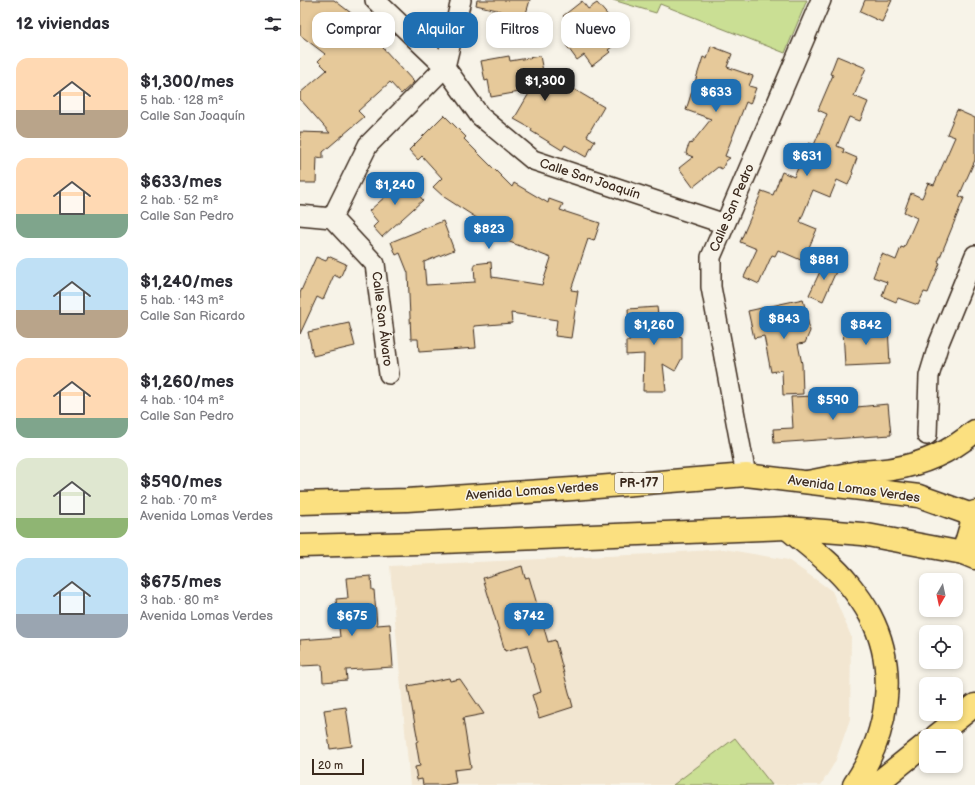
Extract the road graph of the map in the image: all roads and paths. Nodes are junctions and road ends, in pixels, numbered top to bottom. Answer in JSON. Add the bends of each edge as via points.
{"nodes":[{"id":1,"x":375,"y":0,"type":"edge"},
{"id":2,"x":461,"y":0,"type":"edge"},
{"id":3,"x":821,"y":0,"type":"edge"},
{"id":4,"x":445,"y":67,"type":"junction"},
{"id":5,"x":300,"y":215,"type":"edge"},
{"id":6,"x":332,"y":218,"type":"junction"},
{"id":7,"x":726,"y":224,"type":"junction"},
{"id":8,"x":975,"y":255,"type":"edge"},
{"id":9,"x":389,"y":374,"type":"dead end"},
{"id":10,"x":975,"y":431,"type":"edge"},
{"id":11,"x":928,"y":434,"type":"dead end"},
{"id":12,"x":746,"y":475,"type":"junction"},
{"id":13,"x":807,"y":482,"type":"junction"},
{"id":14,"x":300,"y":503,"type":"edge"},
{"id":15,"x":975,"y":515,"type":"edge"},
{"id":16,"x":787,"y":528,"type":"junction"},
{"id":17,"x":300,"y":546,"type":"edge"},
{"id":18,"x":969,"y":555,"type":"edge"},
{"id":19,"x":975,"y":705,"type":"edge"},
{"id":20,"x":945,"y":729,"type":"edge"},
{"id":21,"x":919,"y":750,"type":"edge"},
{"id":22,"x":854,"y":785,"type":"edge"},
{"id":23,"x":875,"y":785,"type":"edge"}],
"edges":[{"from":1,"to":4,"type":"street","name":"Calle San Joaquín"},
{"from":2,"to":4,"type":"street"},
{"from":3,"to":7,"type":"street","name":"Calle San Pedro"},
{"from":4,"to":6,"type":"street","via":[[368,145]]},
{"from":4,"to":7,"type":"street","name":"Calle San Joaquín","via":[[480,116],[533,160]]},
{"from":5,"to":6,"type":"street"},
{"from":6,"to":9,"type":"street","name":"Calle San Álvaro","via":[[376,264]]},
{"from":7,"to":12,"type":"street","name":"Calle San Pedro","via":[[711,257],[711,287]]},
{"from":8,"to":11,"type":"street","via":[[939,343],[929,376]]},
{"from":10,"to":13,"type":"main road","via":[[959,444],[912,465]]},
{"from":12,"to":13,"type":"main road","name":"Avenida Lomas Verdes","number":"PR-177"},
{"from":12,"to":14,"type":"main road","name":"Avenida Lomas Verdes","number":"PR-177","via":[[407,500]]},
{"from":13,"to":15,"type":"main road","name":"Avenida Lomas Verdes","number":"PR-177","via":[[919,496]]},
{"from":15,"to":18,"type":"main road"},
{"from":16,"to":17,"type":"main road"},
{"from":16,"to":18,"type":"main road","via":[[862,534]]},
{"from":16,"to":22,"type":"main road","via":[[847,582],[870,615],[881,642],[885,659],[886,707],[870,757]]},
{"from":19,"to":20,"type":"main road"},
{"from":21,"to":23,"type":"main road"}]}
